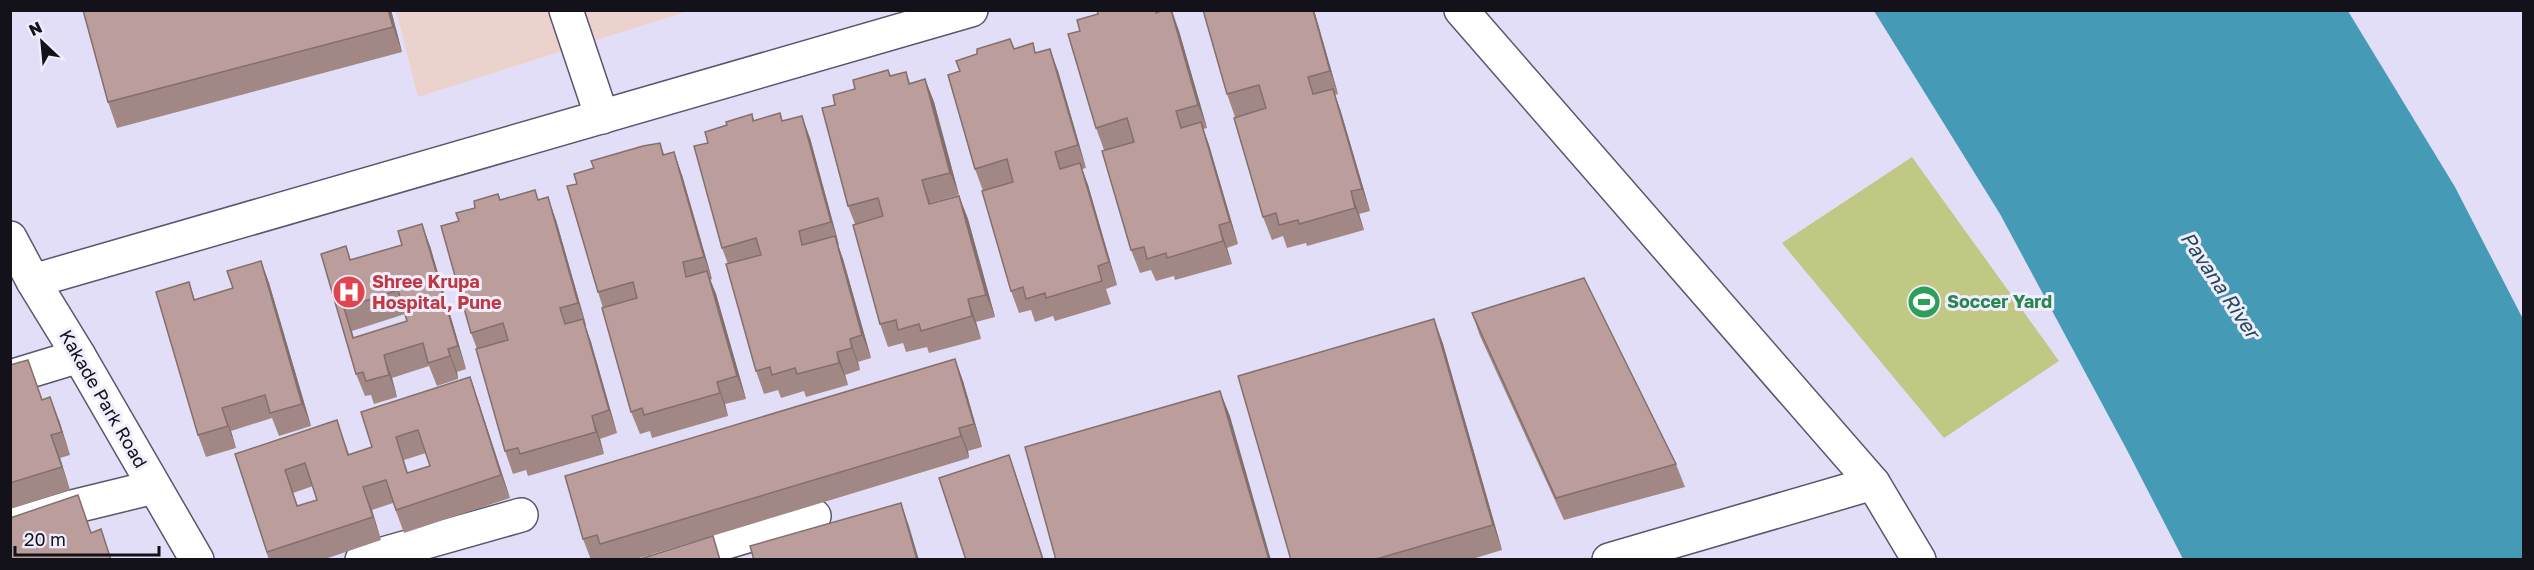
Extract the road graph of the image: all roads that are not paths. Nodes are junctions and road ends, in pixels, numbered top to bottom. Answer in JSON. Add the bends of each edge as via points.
{"nodes":[{"id":1,"x":566,"y":10,"type":"edge"},
{"id":2,"x":1461,"y":10,"type":"edge"},
{"id":3,"x":954,"y":13,"type":"edge"},
{"id":4,"x":602,"y":117,"type":"junction"},
{"id":5,"x":10,"y":238,"type":"edge"},
{"id":6,"x":33,"y":281,"type":"junction"},
{"id":7,"x":79,"y":356,"type":"junction"},
{"id":8,"x":10,"y":377,"type":"edge"},
{"id":9,"x":1872,"y":483,"type":"junction"},
{"id":10,"x":154,"y":487,"type":"junction"},
{"id":11,"x":522,"y":515,"type":"dead end"},
{"id":12,"x":814,"y":516,"type":"dead end"},
{"id":13,"x":10,"y":526,"type":"edge"},
{"id":14,"x":197,"y":560,"type":"edge"},
{"id":15,"x":362,"y":560,"type":"edge"},
{"id":16,"x":666,"y":560,"type":"edge"},
{"id":17,"x":1609,"y":560,"type":"edge"},
{"id":18,"x":1919,"y":560,"type":"edge"}],
"edges":[{"from":1,"to":4,"type":"street"},
{"from":2,"to":9,"type":"street"},
{"from":3,"to":4,"type":"street"},
{"from":4,"to":6,"type":"street"},
{"from":5,"to":6,"type":"street","name":"Kakade Park Road"},
{"from":6,"to":7,"type":"street","name":"Kakade Park Road"},
{"from":7,"to":8,"type":"street"},
{"from":7,"to":10,"type":"street","name":"Kakade Park Road"},
{"from":9,"to":17,"type":"street"},
{"from":9,"to":18,"type":"street"},
{"from":10,"to":13,"type":"street"},
{"from":10,"to":14,"type":"street","name":"Kakade Park Road"},
{"from":11,"to":15,"type":"street"},
{"from":12,"to":16,"type":"street"}]}
